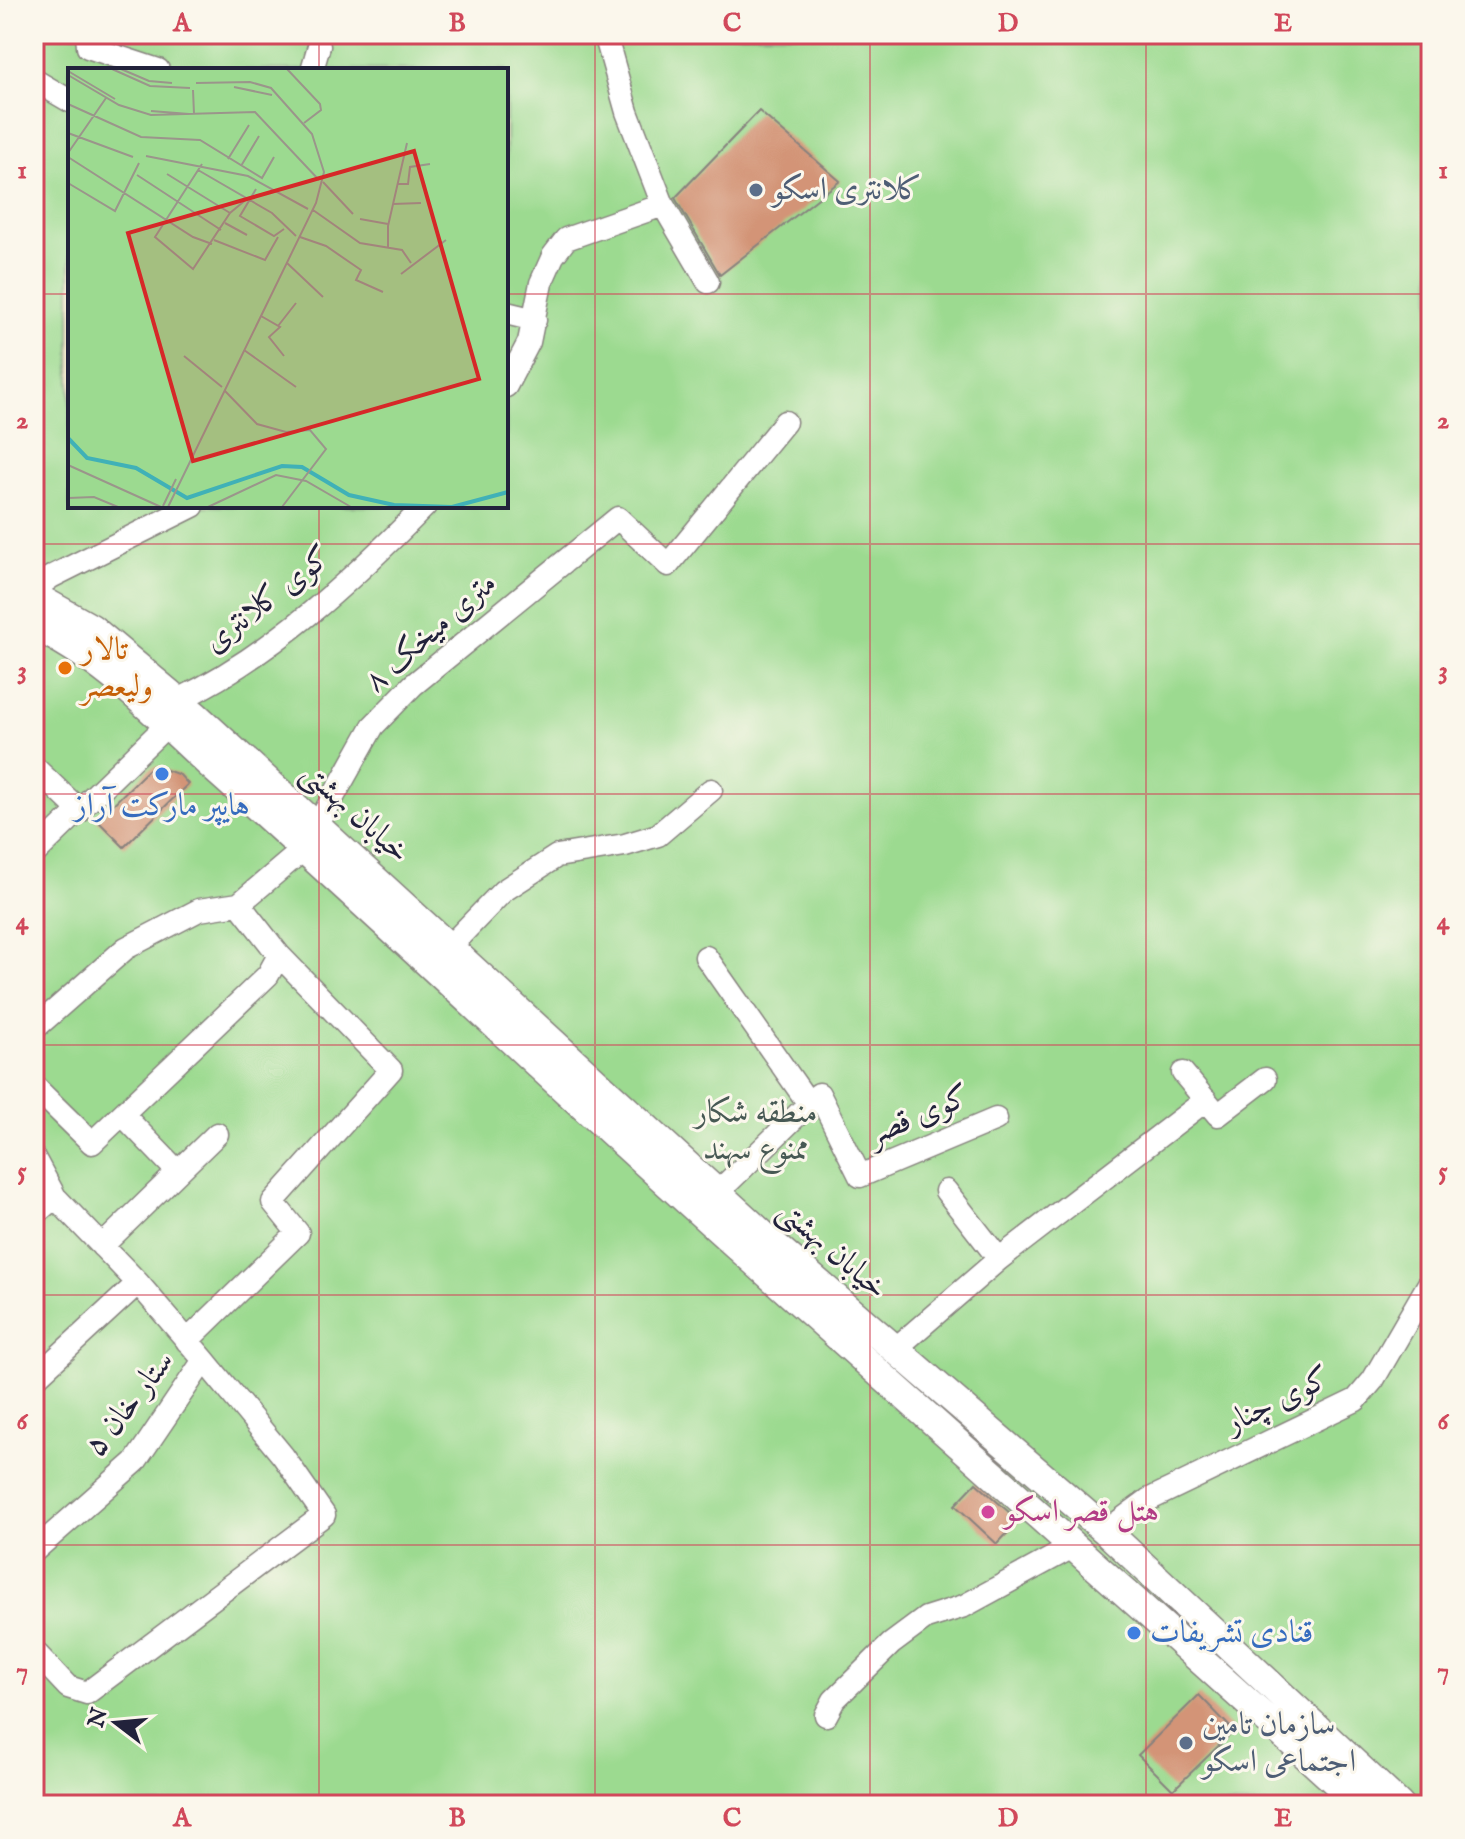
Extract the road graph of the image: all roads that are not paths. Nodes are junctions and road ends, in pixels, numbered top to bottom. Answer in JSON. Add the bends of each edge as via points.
{"nodes":[{"id":1,"x":87,"y":34,"type":"edge"},
{"id":2,"x":605,"y":34,"type":"edge"},
{"id":3,"x":319,"y":46,"type":"dead end"},
{"id":4,"x":152,"y":68,"type":"edge"},
{"id":5,"x":313,"y":68,"type":"edge"},
{"id":6,"x":34,"y":80,"type":"edge"},
{"id":7,"x":68,"y":100,"type":"edge"},
{"id":8,"x":663,"y":205,"type":"junction"},
{"id":9,"x":708,"y":282,"type":"dead end"},
{"id":10,"x":508,"y":313,"type":"edge"},
{"id":11,"x":535,"y":320,"type":"junction"},
{"id":12,"x":508,"y":382,"type":"edge"},
{"id":13,"x":785,"y":422,"type":"dead end"},
{"id":14,"x":189,"y":508,"type":"edge"},
{"id":15,"x":423,"y":508,"type":"edge"},
{"id":16,"x":34,"y":589,"type":"edge"},
{"id":17,"x":34,"y":596,"type":"edge"},
{"id":18,"x":34,"y":626,"type":"edge"},
{"id":19,"x":175,"y":715,"type":"junction"},
{"id":20,"x":34,"y":767,"type":"edge"},
{"id":21,"x":711,"y":790,"type":"dead end"},
{"id":22,"x":80,"y":811,"type":"junction"},
{"id":23,"x":311,"y":836,"type":"junction"},
{"id":24,"x":34,"y":854,"type":"edge"},
{"id":25,"x":239,"y":904,"type":"junction"},
{"id":26,"x":450,"y":946,"type":"junction"},
{"id":27,"x":279,"y":955,"type":"junction"},
{"id":28,"x":706,"y":957,"type":"dead end"},
{"id":29,"x":34,"y":1029,"type":"edge"},
{"id":30,"x":1183,"y":1073,"type":"dead end"},
{"id":31,"x":1265,"y":1079,"type":"dead end"},
{"id":32,"x":34,"y":1086,"type":"edge"},
{"id":33,"x":1206,"y":1100,"type":"junction"},
{"id":34,"x":809,"y":1104,"type":"junction"},
{"id":35,"x":123,"y":1115,"type":"junction"},
{"id":36,"x":996,"y":1119,"type":"dead end"},
{"id":37,"x":217,"y":1134,"type":"dead end"},
{"id":38,"x":34,"y":1158,"type":"edge"},
{"id":39,"x":178,"y":1172,"type":"junction"},
{"id":40,"x":946,"y":1191,"type":"dead end"},
{"id":41,"x":717,"y":1193,"type":"junction"},
{"id":42,"x":55,"y":1197,"type":"junction"},
{"id":43,"x":34,"y":1215,"type":"edge"},
{"id":44,"x":102,"y":1246,"type":"junction"},
{"id":45,"x":999,"y":1259,"type":"junction"},
{"id":46,"x":1431,"y":1280,"type":"edge"},
{"id":47,"x":138,"y":1283,"type":"junction"},
{"id":48,"x":187,"y":1341,"type":"junction"},
{"id":49,"x":894,"y":1350,"type":"junction"},
{"id":50,"x":204,"y":1360,"type":"junction"},
{"id":51,"x":34,"y":1379,"type":"edge"},
{"id":52,"x":1106,"y":1531,"type":"junction"},
{"id":53,"x":1076,"y":1545,"type":"junction"},
{"id":54,"x":34,"y":1551,"type":"edge"},
{"id":55,"x":34,"y":1651,"type":"edge"},
{"id":56,"x":826,"y":1715,"type":"dead end"},
{"id":57,"x":1361,"y":1805,"type":"edge"},
{"id":58,"x":1399,"y":1805,"type":"edge"}],
"edges":[{"from":1,"to":4,"type":"street","via":[[88,47]]},
{"from":2,"to":8,"type":"street","via":[[627,112]]},
{"from":3,"to":5,"type":"street"},
{"from":6,"to":7,"type":"street"},
{"from":8,"to":9,"type":"street"},
{"from":8,"to":11,"type":"street","via":[[566,239],[541,283]]},
{"from":10,"to":11,"type":"street"},
{"from":11,"to":12,"type":"street"},
{"from":13,"to":23,"type":"street","name":"۸ متری میخک","via":[[668,565],[618,518],[413,685],[373,726]]},
{"from":14,"to":16,"type":"street"},
{"from":15,"to":19,"type":"street","name":"کوی کلانتری","via":[[308,616]]},
{"from":17,"to":19,"type":"main road","name":"خیابان بهشتی","via":[[91,628]]},
{"from":18,"to":19,"type":"main road","name":"خیابان بهشتی","via":[[60,637]]},
{"from":19,"to":22,"type":"street","name":"کوی کلانتری"},
{"from":19,"to":23,"type":"main road","name":"خیابان بهشتی"},
{"from":20,"to":22,"type":"street"},
{"from":21,"to":26,"type":"street","via":[[658,835],[557,856],[503,891]]},
{"from":22,"to":24,"type":"street","name":"کوی کلانتری"},
{"from":23,"to":25,"type":"street"},
{"from":23,"to":26,"type":"main road","name":"خیابان بهشتی"},
{"from":23,"to":53,"type":"main road","name":"خیابان بهشتی","via":[[700,1212]]},
{"from":25,"to":27,"type":"street"},
{"from":25,"to":29,"type":"street","via":[[199,910],[126,948]]},
{"from":26,"to":41,"type":"main road","name":"خیابان بهشتی"},
{"from":27,"to":35,"type":"street","via":[[268,975]]},
{"from":27,"to":48,"type":"street","via":[[391,1070],[273,1202],[298,1233]]},
{"from":28,"to":34,"type":"street"},
{"from":30,"to":33,"type":"street"},
{"from":31,"to":33,"type":"street","via":[[1218,1115]]},
{"from":32,"to":35,"type":"street","via":[[92,1143]]},
{"from":33,"to":45,"type":"street"},
{"from":34,"to":36,"type":"street","name":"کوی قصر","via":[[819,1094],[860,1176]]},
{"from":34,"to":41,"type":"street"},
{"from":35,"to":39,"type":"street"},
{"from":37,"to":39,"type":"street"},
{"from":38,"to":42,"type":"street"},
{"from":39,"to":44,"type":"street"},
{"from":40,"to":45,"type":"street"},
{"from":41,"to":49,"type":"main road","name":"خیابان بهشتی"},
{"from":42,"to":43,"type":"street"},
{"from":42,"to":44,"type":"street"},
{"from":44,"to":47,"type":"street"},
{"from":45,"to":49,"type":"street"},
{"from":46,"to":52,"type":"street","name":"کوی چنار","via":[[1356,1400],[1148,1500]]},
{"from":47,"to":48,"type":"street"},
{"from":47,"to":51,"type":"street"},
{"from":48,"to":50,"type":"street"},
{"from":49,"to":52,"type":"main road","name":"خیابان بهشتی"},
{"from":50,"to":54,"type":"street","name":"ستار خان ۵","via":[[135,1462]]},
{"from":50,"to":55,"type":"street","via":[[324,1515],[87,1693],[68,1687]]},
{"from":52,"to":58,"type":"main road","name":"خیابان بهشتی"},
{"from":53,"to":56,"type":"street","via":[[964,1606],[926,1618],[891,1644],[834,1700]]},
{"from":53,"to":57,"type":"main road","name":"خیابان بهشتی"}]}
